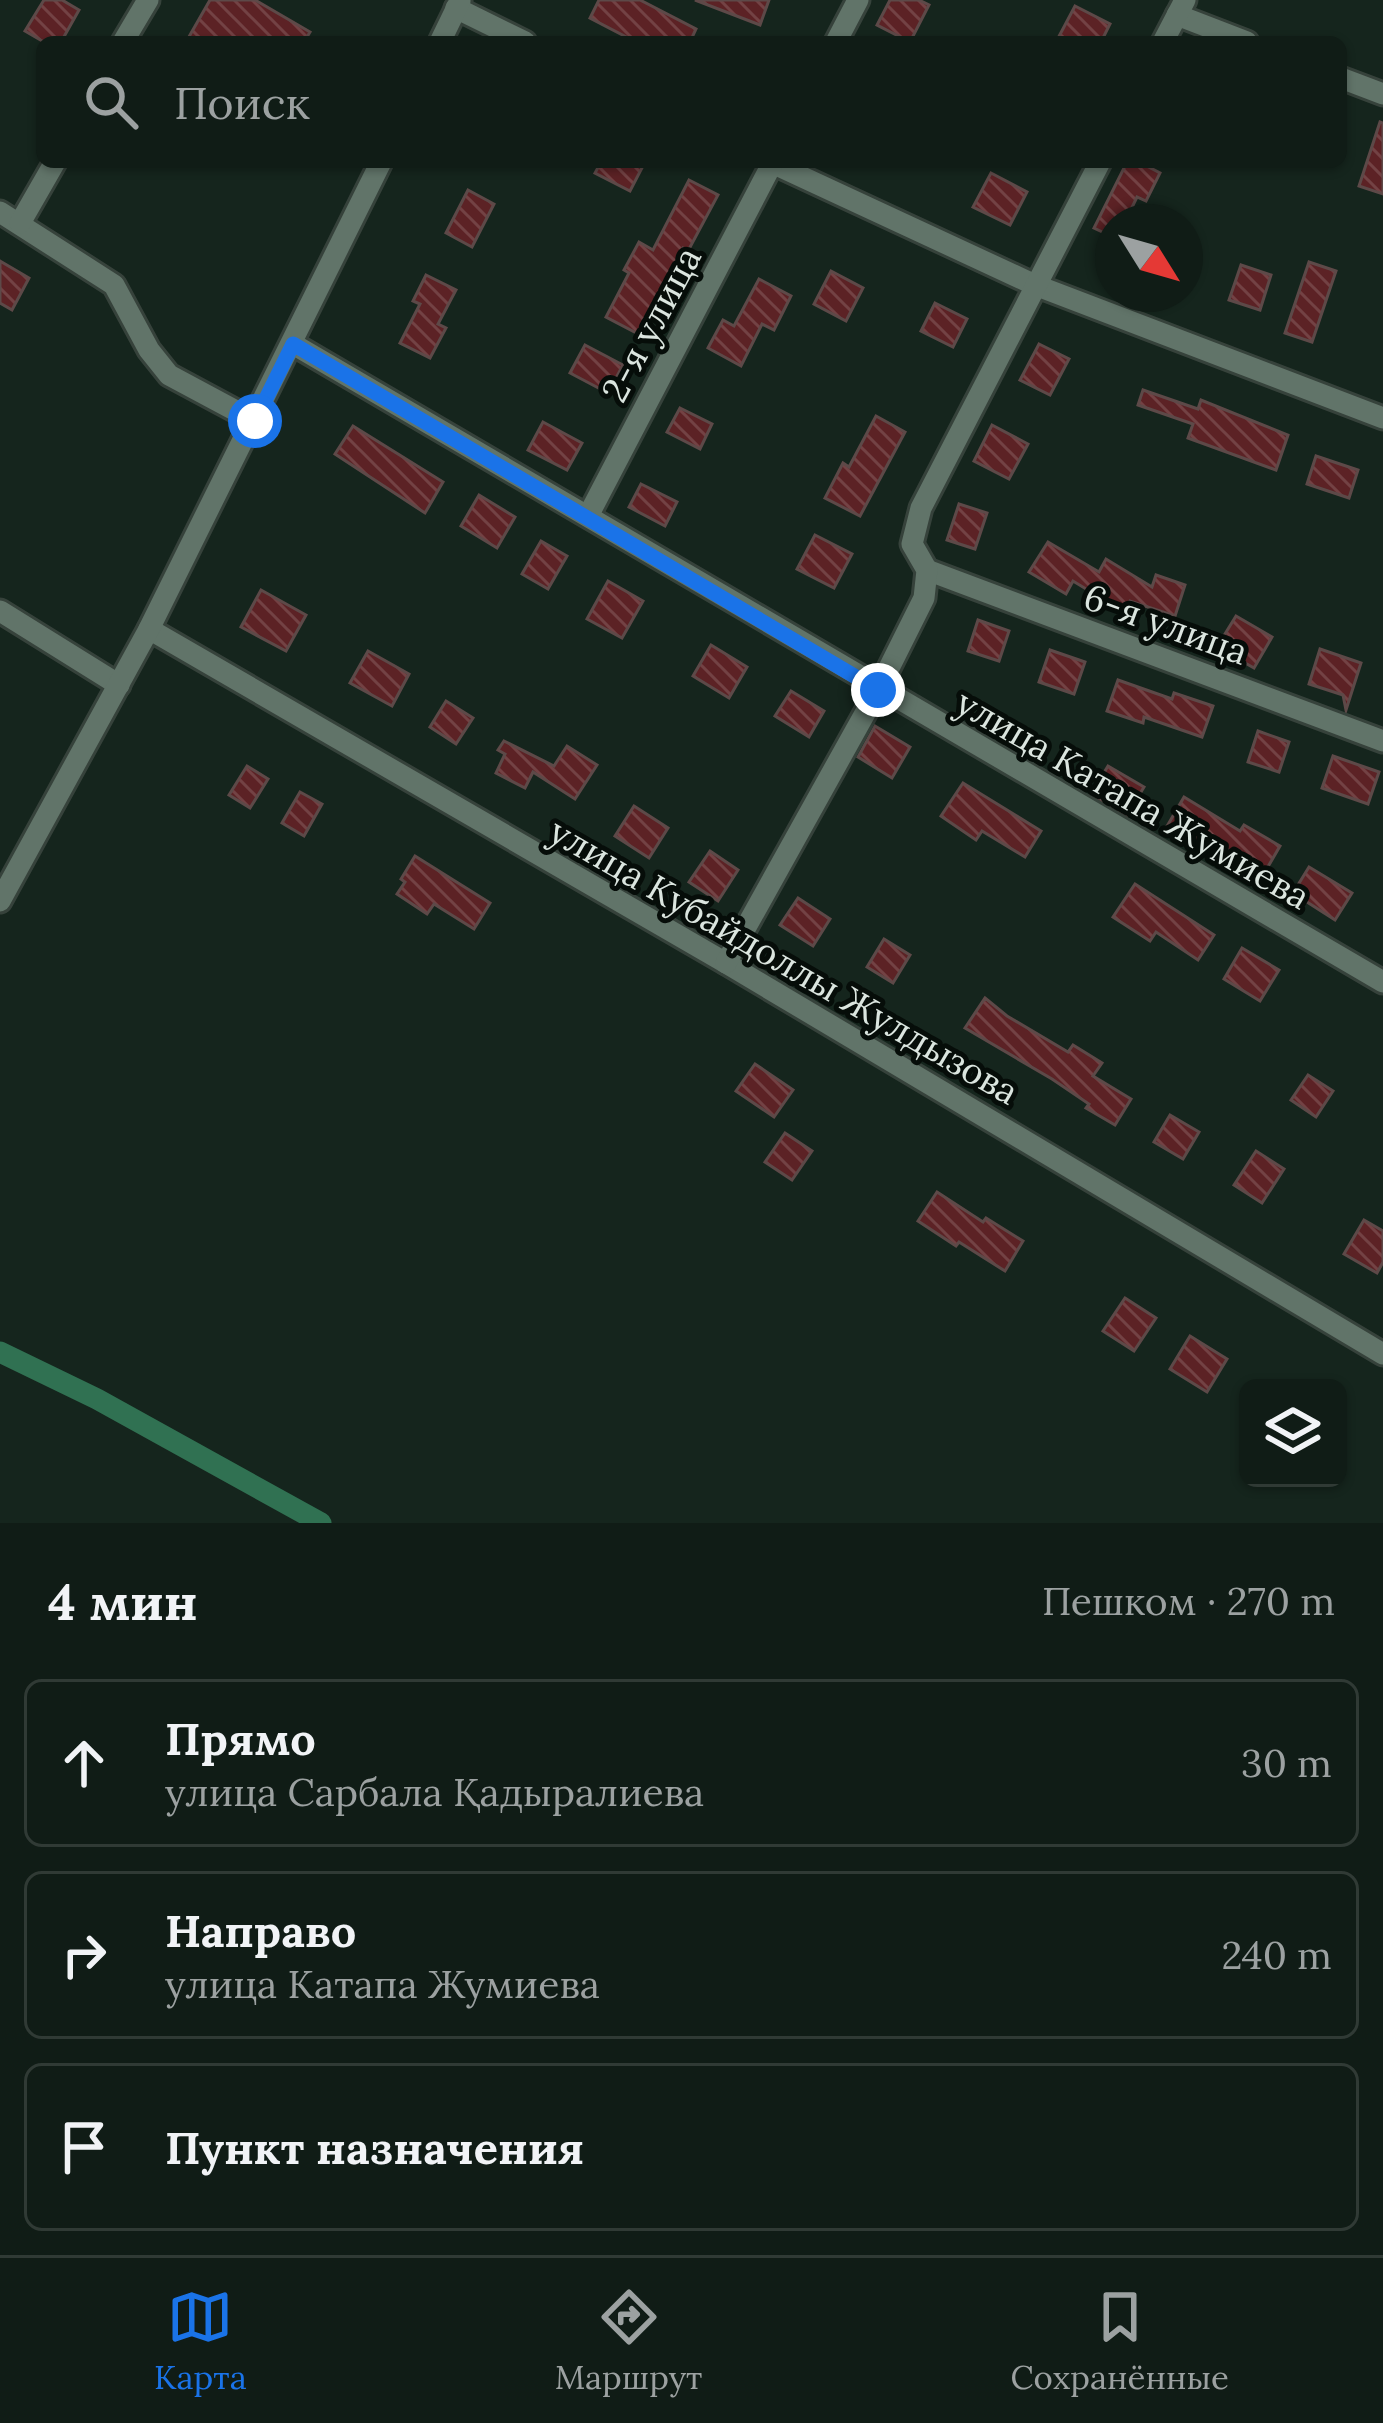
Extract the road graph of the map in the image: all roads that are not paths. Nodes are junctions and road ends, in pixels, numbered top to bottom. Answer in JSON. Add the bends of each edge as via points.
{"nodes":[{"id":1,"x":146,"y":0,"type":"edge"},
{"id":2,"x":858,"y":0,"type":"edge"},
{"id":3,"x":458,"y":4,"type":"edge"},
{"id":4,"x":1181,"y":8,"type":"edge"},
{"id":5,"x":127,"y":36,"type":"edge"},
{"id":6,"x":443,"y":36,"type":"edge"},
{"id":7,"x":514,"y":36,"type":"edge"},
{"id":8,"x":839,"y":36,"type":"edge"},
{"id":9,"x":1166,"y":36,"type":"edge"},
{"id":10,"x":1235,"y":36,"type":"edge"},
{"id":11,"x":1347,"y":80,"type":"edge"},
{"id":12,"x":1383,"y":94,"type":"edge"},
{"id":13,"x":50,"y":168,"type":"edge"},
{"id":14,"x":378,"y":168,"type":"edge"},
{"id":15,"x":769,"y":168,"type":"edge"},
{"id":16,"x":785,"y":168,"type":"edge"},
{"id":17,"x":1097,"y":168,"type":"edge"},
{"id":18,"x":10,"y":218,"type":"edge"},
{"id":19,"x":1035,"y":285,"type":"junction"},
{"id":20,"x":293,"y":344,"type":"junction"},
{"id":21,"x":1383,"y":418,"type":"edge"},
{"id":22,"x":255,"y":421,"type":"junction"},
{"id":23,"x":588,"y":516,"type":"junction"},
{"id":24,"x":926,"y":570,"type":"junction"},
{"id":25,"x":0,"y":611,"type":"edge"},
{"id":26,"x":149,"y":629,"type":"junction"},
{"id":27,"x":119,"y":686,"type":"junction"},
{"id":28,"x":878,"y":690,"type":"junction"},
{"id":29,"x":1383,"y":741,"type":"edge"},
{"id":30,"x":9,"y":862,"type":"edge"},
{"id":31,"x":0,"y":901,"type":"edge"},
{"id":32,"x":726,"y":963,"type":"junction"},
{"id":33,"x":1383,"y":982,"type":"edge"},
{"id":34,"x":1383,"y":1354,"type":"edge"}],
"edges":[{"from":1,"to":5,"type":"street"},
{"from":2,"to":8,"type":"street"},
{"from":3,"to":6,"type":"street"},
{"from":3,"to":7,"type":"street"},
{"from":4,"to":9,"type":"street"},
{"from":4,"to":10,"type":"street"},
{"from":11,"to":12,"type":"street"},
{"from":13,"to":18,"type":"street"},
{"from":14,"to":20,"type":"street"},
{"from":15,"to":23,"type":"street","name":"2-я улица"},
{"from":16,"to":19,"type":"street"},
{"from":17,"to":19,"type":"street"},
{"from":18,"to":22,"type":"street","via":[[114,285],[169,375]]},
{"from":19,"to":21,"type":"street"},
{"from":19,"to":24,"type":"street","via":[[921,508],[912,544]]},
{"from":20,"to":22,"type":"street"},
{"from":20,"to":23,"type":"street","name":"улица Катапа Жумиева"},
{"from":22,"to":26,"type":"street"},
{"from":23,"to":28,"type":"street","name":"улица Катапа Жумиева"},
{"from":24,"to":28,"type":"street","via":[[924,598]]},
{"from":24,"to":29,"type":"street","name":"6-я улица"},
{"from":25,"to":27,"type":"street"},
{"from":26,"to":27,"type":"street"},
{"from":26,"to":32,"type":"street","name":"улица Кубайдоллы Жулдызова"},
{"from":27,"to":30,"type":"street"},
{"from":28,"to":32,"type":"street"},
{"from":28,"to":33,"type":"street","name":"улица Катапа Жумиева"},
{"from":30,"to":31,"type":"street"},
{"from":32,"to":34,"type":"street","name":"улица Кубайдоллы Жулдызова"}]}
